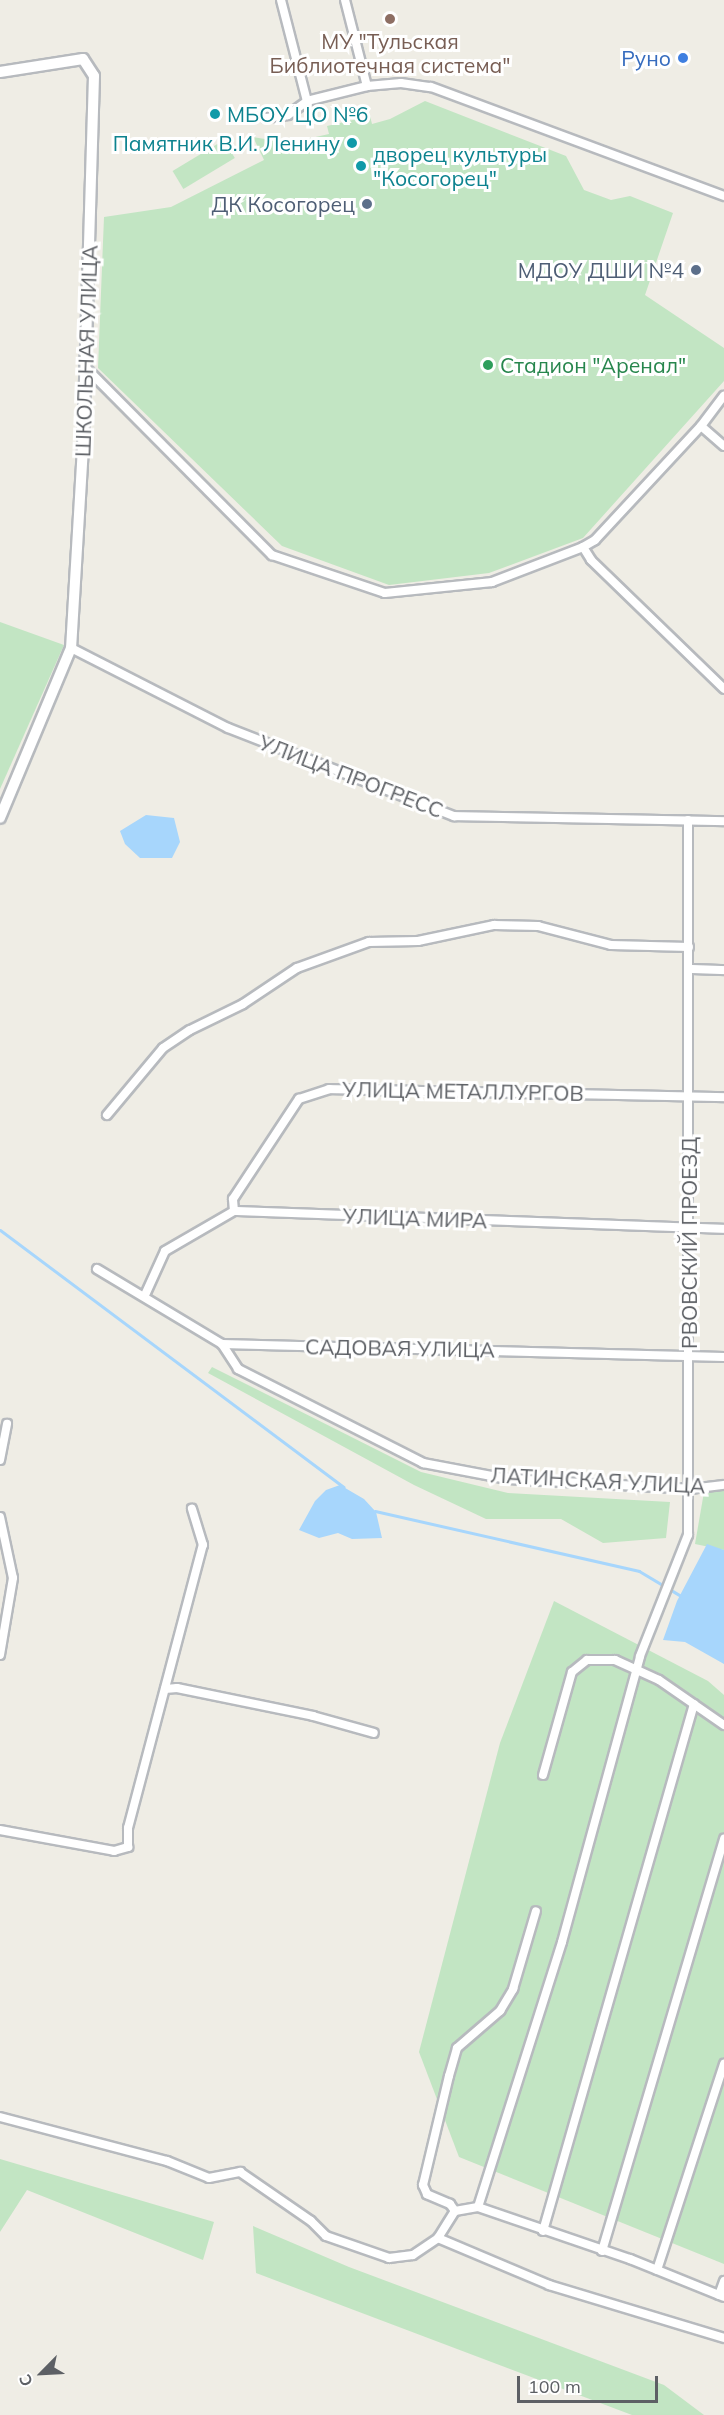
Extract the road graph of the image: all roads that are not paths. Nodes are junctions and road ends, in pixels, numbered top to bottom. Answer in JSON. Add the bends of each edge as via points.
{"nodes":[{"id":1,"x":281,"y":0,"type":"edge"},
{"id":2,"x":345,"y":0,"type":"edge"},
{"id":3,"x":0,"y":72,"type":"edge"},
{"id":4,"x":367,"y":86,"type":"junction"},
{"id":5,"x":307,"y":101,"type":"junction"},
{"id":6,"x":266,"y":118,"type":"dead end"},
{"id":7,"x":724,"y":196,"type":"edge"},
{"id":8,"x":86,"y":368,"type":"junction"},
{"id":9,"x":724,"y":396,"type":"edge"},
{"id":10,"x":702,"y":426,"type":"junction"},
{"id":11,"x":724,"y":446,"type":"edge"},
{"id":12,"x":583,"y":547,"type":"junction"},
{"id":13,"x":71,"y":648,"type":"junction"},
{"id":14,"x":724,"y":689,"type":"edge"},
{"id":15,"x":0,"y":818,"type":"edge"},
{"id":16,"x":688,"y":820,"type":"junction"},
{"id":17,"x":724,"y":821,"type":"edge"},
{"id":18,"x":689,"y":947,"type":"junction"},
{"id":19,"x":689,"y":969,"type":"junction"},
{"id":20,"x":724,"y":970,"type":"edge"},
{"id":21,"x":690,"y":1095,"type":"junction"},
{"id":22,"x":724,"y":1096,"type":"edge"},
{"id":23,"x":107,"y":1114,"type":"dead end"},
{"id":24,"x":234,"y":1211,"type":"junction"},
{"id":25,"x":689,"y":1228,"type":"junction"},
{"id":26,"x":724,"y":1228,"type":"edge"},
{"id":27,"x":97,"y":1269,"type":"dead end"},
{"id":28,"x":145,"y":1295,"type":"junction"},
{"id":29,"x":222,"y":1344,"type":"junction"},
{"id":30,"x":688,"y":1355,"type":"junction"},
{"id":31,"x":724,"y":1357,"type":"edge"},
{"id":32,"x":7,"y":1424,"type":"dead end"},
{"id":33,"x":0,"y":1460,"type":"edge"},
{"id":34,"x":724,"y":1485,"type":"edge"},
{"id":35,"x":690,"y":1489,"type":"junction"},
{"id":36,"x":192,"y":1509,"type":"dead end"},
{"id":37,"x":0,"y":1517,"type":"edge"},
{"id":38,"x":0,"y":1655,"type":"edge"},
{"id":39,"x":636,"y":1670,"type":"junction"},
{"id":40,"x":165,"y":1689,"type":"junction"},
{"id":41,"x":694,"y":1704,"type":"junction"},
{"id":42,"x":724,"y":1725,"type":"edge"},
{"id":43,"x":374,"y":1733,"type":"dead end"},
{"id":44,"x":543,"y":1775,"type":"dead end"},
{"id":45,"x":0,"y":1830,"type":"edge"},
{"id":46,"x":724,"y":1839,"type":"edge"},
{"id":47,"x":536,"y":1911,"type":"dead end"},
{"id":48,"x":724,"y":2064,"type":"edge"},
{"id":49,"x":0,"y":2117,"type":"edge"},
{"id":50,"x":478,"y":2207,"type":"junction"},
{"id":51,"x":456,"y":2211,"type":"junction"},
{"id":52,"x":543,"y":2231,"type":"junction"},
{"id":53,"x":438,"y":2238,"type":"junction"},
{"id":54,"x":602,"y":2251,"type":"junction"},
{"id":55,"x":657,"y":2270,"type":"junction"},
{"id":56,"x":724,"y":2281,"type":"edge"},
{"id":57,"x":722,"y":2296,"type":"edge"},
{"id":58,"x":724,"y":2338,"type":"edge"}],
"edges":[{"from":1,"to":5,"type":"street"},
{"from":2,"to":4,"type":"street"},
{"from":3,"to":8,"type":"street","name":"ШКОЛЬНАЯ УЛИЦА","via":[[83,59],[94,76]]},
{"from":4,"to":5,"type":"street"},
{"from":4,"to":7,"type":"street","via":[[401,83],[431,87]]},
{"from":5,"to":6,"type":"street","via":[[288,115]]},
{"from":8,"to":12,"type":"street","via":[[272,555],[326,575],[385,594],[441,589],[492,582]]},
{"from":8,"to":13,"type":"street","name":"ШКОЛЬНАЯ УЛИЦА"},
{"from":9,"to":10,"type":"street"},
{"from":10,"to":11,"type":"street"},
{"from":10,"to":12,"type":"street","via":[[595,540]]},
{"from":12,"to":14,"type":"street","via":[[591,560]]},
{"from":13,"to":15,"type":"street","name":"ШКОЛЬНАЯ УЛИЦА"},
{"from":13,"to":16,"type":"street","name":"УЛИЦА ПРОГРЕСС","via":[[228,728],[454,816]]},
{"from":16,"to":17,"type":"street","name":"УЛИЦА ПРОГРЕСС"},
{"from":16,"to":18,"type":"street","name":"РВОВСКИЙ ПРОЕЗД"},
{"from":18,"to":19,"type":"street","name":"РВОВСКИЙ ПРОЕЗД"},
{"from":18,"to":23,"type":"street","via":[[610,945],[538,926],[494,925],[418,941],[369,942],[297,968],[243,1004],[190,1030],[163,1048]]},
{"from":19,"to":20,"type":"street"},
{"from":19,"to":21,"type":"street","name":"РВОВСКИЙ ПРОЕЗД"},
{"from":21,"to":22,"type":"street","name":"УЛИЦА МЕТАЛЛУРГОВ"},
{"from":21,"to":24,"type":"street","name":"УЛИЦА МЕТАЛЛУРГОВ","via":[[329,1089],[299,1099],[233,1199]]},
{"from":21,"to":25,"type":"street","name":"РВОВСКИЙ ПРОЕЗД"},
{"from":24,"to":25,"type":"street","name":"УЛИЦА МИРА"},
{"from":24,"to":28,"type":"street","via":[[165,1251]]},
{"from":25,"to":26,"type":"street","name":"УЛИЦА МИРА"},
{"from":25,"to":30,"type":"street","name":"РВОВСКИЙ ПРОЕЗД"},
{"from":27,"to":28,"type":"street","name":"САДОВАЯ УЛИЦА"},
{"from":28,"to":29,"type":"street","name":"САДОВАЯ УЛИЦА","via":[[160,1310]]},
{"from":29,"to":30,"type":"street","name":"САДОВАЯ УЛИЦА"},
{"from":29,"to":35,"type":"street","name":"ЛАТИНСКАЯ УЛИЦА","via":[[238,1370],[423,1463],[508,1479]]},
{"from":30,"to":31,"type":"street","name":"САДОВАЯ УЛИЦА"},
{"from":30,"to":35,"type":"street","name":"РВОВСКИЙ ПРОЕЗД"},
{"from":32,"to":33,"type":"street"},
{"from":34,"to":35,"type":"street","name":"ЛАТИНСКАЯ УЛИЦА"},
{"from":35,"to":39,"type":"street","name":"РВОВСКИЙ ПРОЕЗД","via":[[688,1535]]},
{"from":36,"to":40,"type":"street","via":[[203,1545]]},
{"from":37,"to":38,"type":"street","via":[[12,1578]]},
{"from":39,"to":41,"type":"street"},
{"from":39,"to":44,"type":"street","via":[[599,1657],[572,1671]]},
{"from":39,"to":50,"type":"street","name":"РВОВСКИЙ ПРОЕЗД","via":[[562,1942]]},
{"from":40,"to":43,"type":"street","via":[[313,1716]]},
{"from":40,"to":45,"type":"street","via":[[128,1828],[128,1847],[114,1851]]},
{"from":41,"to":42,"type":"street"},
{"from":41,"to":52,"type":"street"},
{"from":46,"to":54,"type":"street"},
{"from":47,"to":51,"type":"street","via":[[513,1989],[500,2011],[457,2048],[446,2087],[423,2185],[427,2194],[450,2204]]},
{"from":48,"to":55,"type":"street"},
{"from":49,"to":53,"type":"street","via":[[167,2161],[209,2178],[240,2172],[311,2221],[326,2236],[389,2258],[413,2255]]},
{"from":50,"to":51,"type":"street"},
{"from":50,"to":52,"type":"street"},
{"from":51,"to":53,"type":"street"},
{"from":52,"to":54,"type":"street"},
{"from":53,"to":58,"type":"street","via":[[549,2285]]},
{"from":54,"to":55,"type":"street"},
{"from":55,"to":57,"type":"street"},
{"from":56,"to":57,"type":"street"}]}
